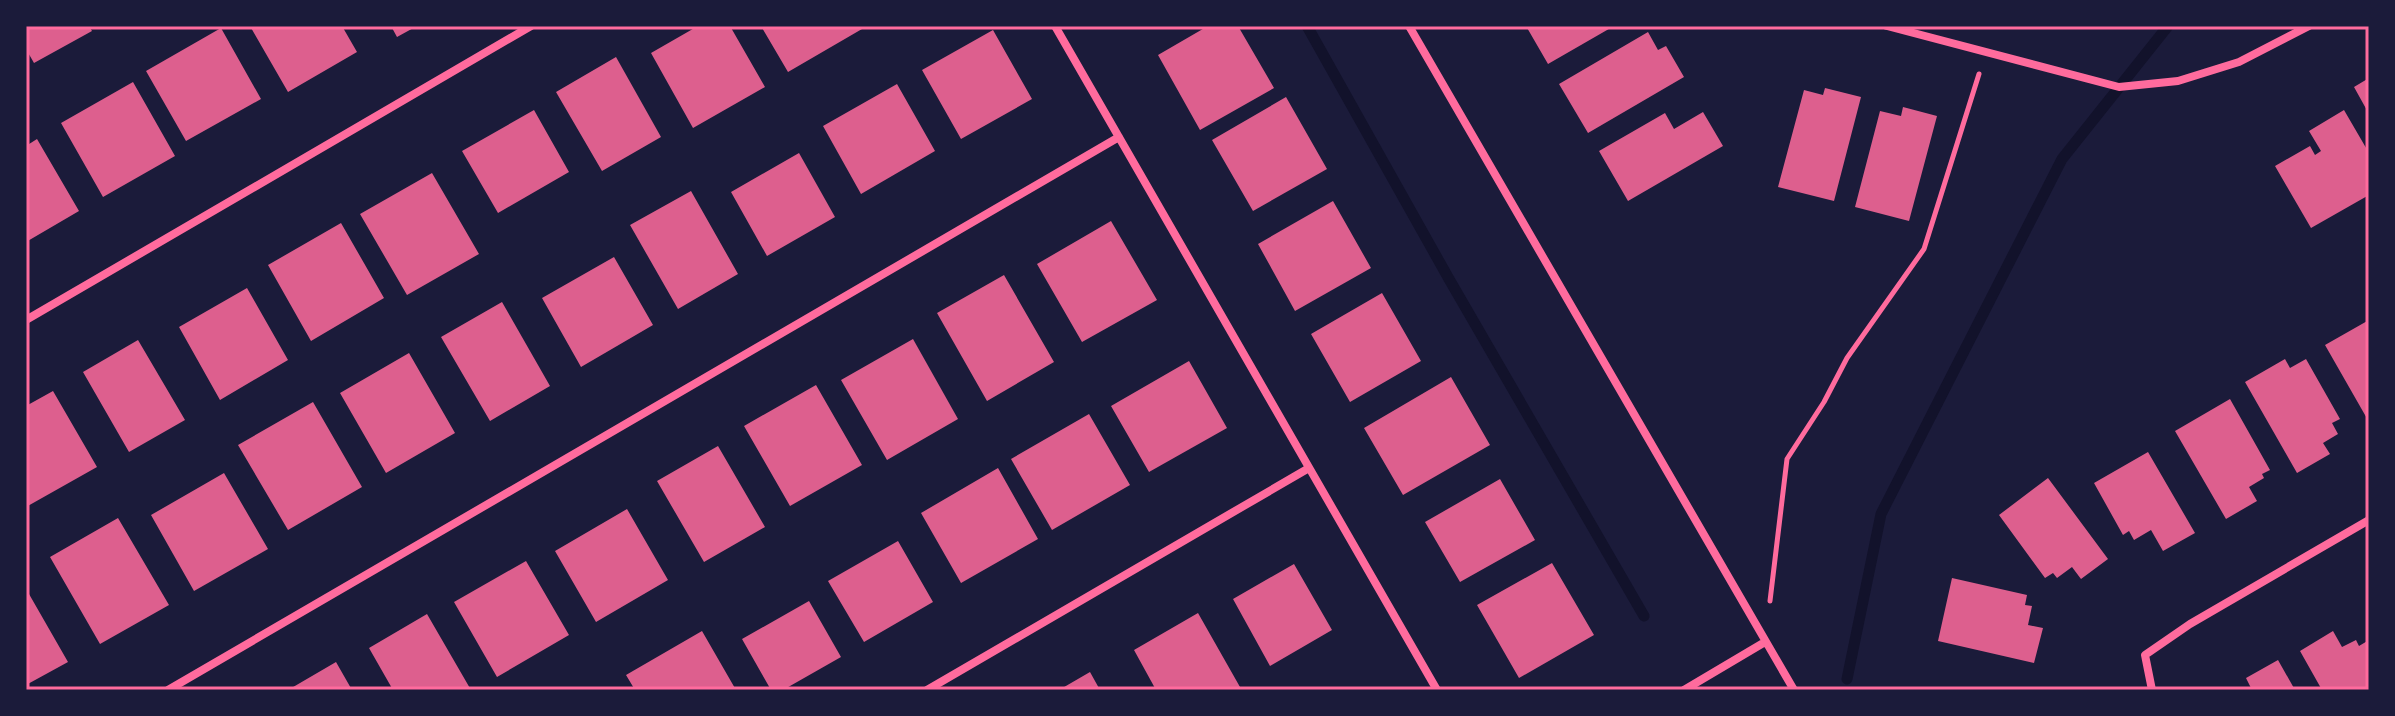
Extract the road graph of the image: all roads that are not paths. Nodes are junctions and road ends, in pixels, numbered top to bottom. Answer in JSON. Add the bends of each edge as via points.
{"nodes":[{"id":1,"x":531,"y":26,"type":"edge"},
{"id":2,"x":1055,"y":26,"type":"edge"},
{"id":3,"x":1409,"y":26,"type":"edge"},
{"id":4,"x":1887,"y":26,"type":"edge"},
{"id":5,"x":2309,"y":26,"type":"edge"},
{"id":6,"x":1119,"y":137,"type":"junction"},
{"id":7,"x":26,"y":320,"type":"edge"},
{"id":8,"x":1309,"y":468,"type":"junction"},
{"id":9,"x":2369,"y":520,"type":"edge"},
{"id":10,"x":1765,"y":642,"type":"junction"},
{"id":11,"x":168,"y":690,"type":"edge"},
{"id":12,"x":927,"y":690,"type":"edge"},
{"id":13,"x":1437,"y":690,"type":"edge"},
{"id":14,"x":1684,"y":690,"type":"edge"},
{"id":15,"x":1794,"y":690,"type":"edge"},
{"id":16,"x":2152,"y":690,"type":"edge"}],
"edges":[{"from":1,"to":7,"type":"street"},
{"from":2,"to":6,"type":"street"},
{"from":3,"to":10,"type":"street"},
{"from":4,"to":5,"type":"street","via":[[2119,87],[2178,81],[2239,62]]},
{"from":6,"to":8,"type":"street"},
{"from":6,"to":11,"type":"street"},
{"from":8,"to":12,"type":"street"},
{"from":8,"to":13,"type":"street"},
{"from":9,"to":16,"type":"street","via":[[2145,655]]},
{"from":10,"to":14,"type":"street"},
{"from":10,"to":15,"type":"street"}]}
